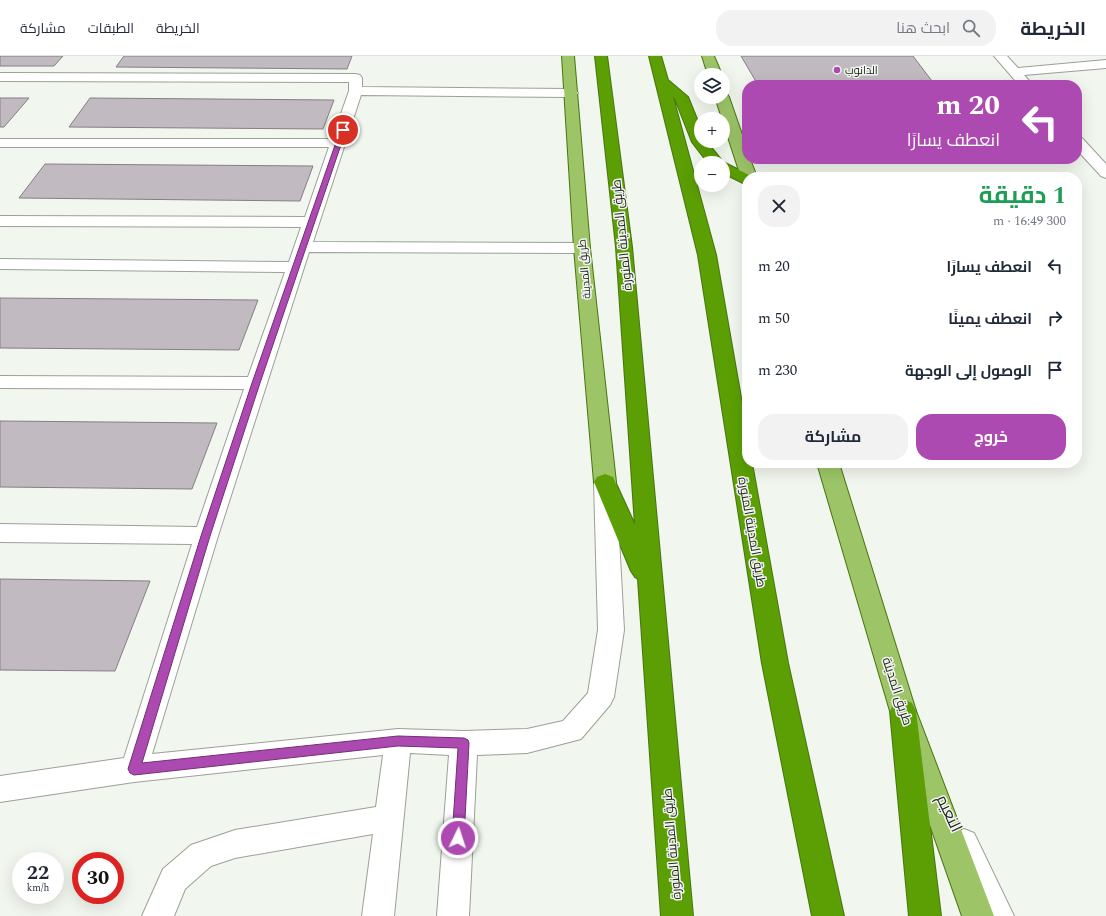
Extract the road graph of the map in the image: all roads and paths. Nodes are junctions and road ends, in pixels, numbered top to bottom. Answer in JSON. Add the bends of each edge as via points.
{"nodes":[{"id":1,"x":568,"y":56,"type":"edge"},
{"id":2,"x":601,"y":56,"type":"edge"},
{"id":3,"x":655,"y":56,"type":"edge"},
{"id":4,"x":708,"y":56,"type":"edge"},
{"id":5,"x":1000,"y":56,"type":"edge"},
{"id":6,"x":1106,"y":64,"type":"edge"},
{"id":7,"x":712,"y":68,"type":"edge"},
{"id":8,"x":1015,"y":72,"type":"junction"},
{"id":9,"x":0,"y":77,"type":"edge"},
{"id":10,"x":1022,"y":80,"type":"edge"},
{"id":11,"x":662,"y":82,"type":"junction"},
{"id":12,"x":356,"y":91,"type":"junction"},
{"id":13,"x":571,"y":93,"type":"junction"},
{"id":14,"x":724,"y":104,"type":"edge"},
{"id":15,"x":338,"y":142,"type":"junction"},
{"id":16,"x":0,"y":143,"type":"edge"},
{"id":17,"x":1082,"y":147,"type":"edge"},
{"id":18,"x":710,"y":156,"type":"edge"},
{"id":19,"x":742,"y":156,"type":"edge"},
{"id":20,"x":730,"y":171,"type":"edge"},
{"id":21,"x":1106,"y":173,"type":"edge"},
{"id":22,"x":742,"y":177,"type":"edge"},
{"id":23,"x":0,"y":221,"type":"edge"},
{"id":24,"x":311,"y":222,"type":"junction"},
{"id":25,"x":303,"y":247,"type":"junction"},
{"id":26,"x":582,"y":248,"type":"junction"},
{"id":27,"x":0,"y":264,"type":"edge"},
{"id":28,"x":296,"y":267,"type":"junction"},
{"id":29,"x":0,"y":382,"type":"edge"},
{"id":30,"x":256,"y":383,"type":"junction"},
{"id":31,"x":742,"y":462,"type":"edge"},
{"id":32,"x":743,"y":468,"type":"edge"},
{"id":33,"x":830,"y":468,"type":"edge"},
{"id":34,"x":605,"y":482,"type":"junction"},
{"id":35,"x":0,"y":533,"type":"edge"},
{"id":36,"x":206,"y":536,"type":"junction"},
{"id":37,"x":650,"y":587,"type":"junction"},
{"id":38,"x":903,"y":711,"type":"junction"},
{"id":39,"x":398,"y":741,"type":"junction"},
{"id":40,"x":464,"y":743,"type":"junction"},
{"id":41,"x":134,"y":769,"type":"junction"},
{"id":42,"x":0,"y":788,"type":"edge"},
{"id":43,"x":389,"y":818,"type":"junction"},
{"id":44,"x":158,"y":916,"type":"edge"},
{"id":45,"x":378,"y":916,"type":"edge"},
{"id":46,"x":453,"y":916,"type":"edge"},
{"id":47,"x":677,"y":916,"type":"edge"},
{"id":48,"x":828,"y":916,"type":"edge"},
{"id":49,"x":925,"y":916,"type":"edge"},
{"id":50,"x":978,"y":916,"type":"edge"},
{"id":51,"x":998,"y":916,"type":"edge"}],
"edges":[{"from":1,"to":13,"type":"main road","name":"طريق المدينة"},
{"from":2,"to":37,"type":"highway","name":"طريق المدينة المنورة","via":[[624,247]]},
{"from":3,"to":11,"type":"highway","name":"طريق المدينة المنورة"},
{"from":4,"to":7,"type":"main road"},
{"from":5,"to":8,"type":"street"},
{"from":6,"to":8,"type":"street"},
{"from":8,"to":10,"type":"street"},
{"from":9,"to":12,"type":"street","via":[[355,78]]},
{"from":11,"to":18,"type":"highway","via":[[681,97],[699,142]]},
{"from":11,"to":31,"type":"highway","name":"طريق المدينة المنورة","via":[[707,255]]},
{"from":12,"to":13,"type":"street"},
{"from":12,"to":15,"type":"street"},
{"from":13,"to":26,"type":"main road","name":"طريق المدينة"},
{"from":14,"to":19,"type":"main road"},
{"from":15,"to":16,"type":"street"},
{"from":15,"to":24,"type":"street"},
{"from":17,"to":21,"type":"street"},
{"from":20,"to":22,"type":"highway"},
{"from":23,"to":24,"type":"street"},
{"from":24,"to":25,"type":"street"},
{"from":25,"to":26,"type":"street"},
{"from":25,"to":28,"type":"street"},
{"from":26,"to":34,"type":"main road","name":"طريق المدينة"},
{"from":27,"to":28,"type":"street"},
{"from":28,"to":30,"type":"street"},
{"from":29,"to":30,"type":"street"},
{"from":30,"to":36,"type":"street"},
{"from":32,"to":48,"type":"highway","name":"طريق المدينة المنورة","via":[[776,663]]},
{"from":33,"to":38,"type":"main road","name":"طريق المدينة"},
{"from":34,"to":37,"type":"highway"},
{"from":34,"to":40,"type":"street","via":[[611,630],[601,697],[571,731],[528,741]]},
{"from":35,"to":36,"type":"street"},
{"from":36,"to":41,"type":"street"},
{"from":37,"to":47,"type":"highway","name":"طريق المدينة المنورة"},
{"from":38,"to":49,"type":"highway"},
{"from":38,"to":50,"type":"main road","name":"طريق المدينة"},
{"from":38,"to":51,"type":"street","name":"النعيم"},
{"from":39,"to":40,"type":"street"},
{"from":39,"to":41,"type":"street"},
{"from":39,"to":43,"type":"street"},
{"from":40,"to":46,"type":"street"},
{"from":41,"to":42,"type":"street"},
{"from":43,"to":44,"type":"street","via":[[234,844],[202,855],[174,879]]},
{"from":43,"to":45,"type":"street"}]}
